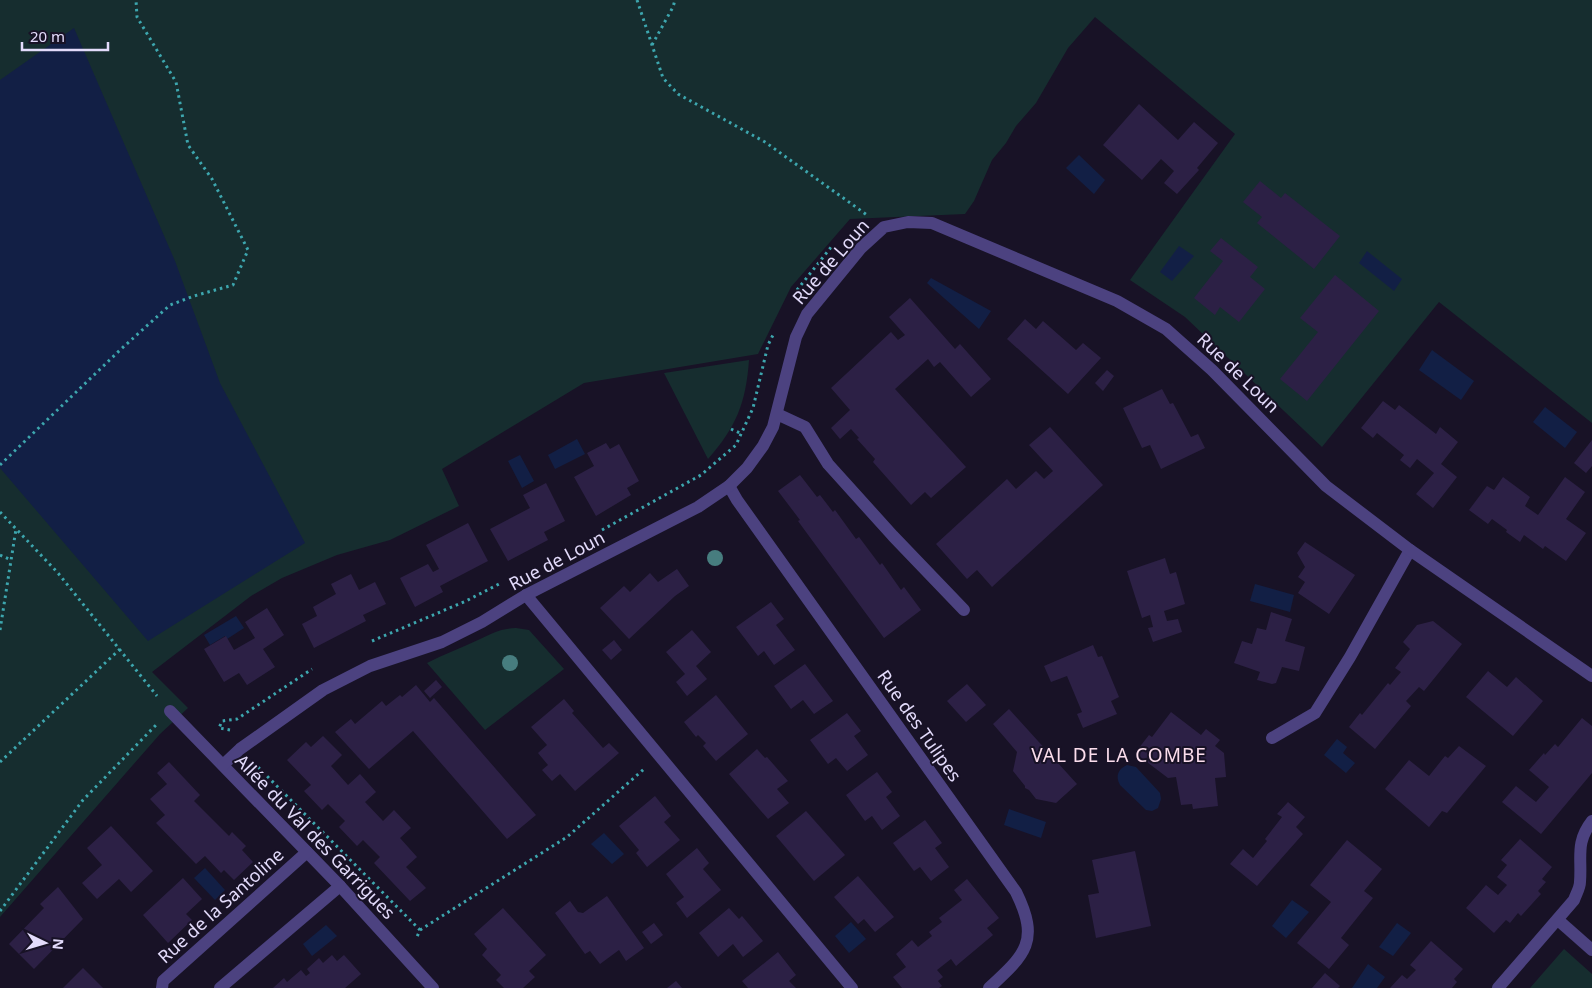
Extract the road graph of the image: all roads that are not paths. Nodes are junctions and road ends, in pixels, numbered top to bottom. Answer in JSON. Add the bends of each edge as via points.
{"nodes":[{"id":1,"x":777,"y":414,"type":"junction"},
{"id":2,"x":729,"y":486,"type":"junction"},
{"id":3,"x":1410,"y":550,"type":"junction"},
{"id":4,"x":526,"y":595,"type":"junction"},
{"id":5,"x":964,"y":610,"type":"dead end"},
{"id":6,"x":1592,"y":676,"type":"edge"},
{"id":7,"x":170,"y":711,"type":"road end"},
{"id":8,"x":1272,"y":738,"type":"dead end"},
{"id":9,"x":222,"y":765,"type":"junction"},
{"id":10,"x":1592,"y":821,"type":"edge"},
{"id":11,"x":307,"y":852,"type":"junction"},
{"id":12,"x":340,"y":886,"type":"junction"},
{"id":13,"x":1558,"y":920,"type":"junction"},
{"id":14,"x":1592,"y":950,"type":"edge"},
{"id":15,"x":162,"y":988,"type":"edge"},
{"id":16,"x":220,"y":988,"type":"edge"},
{"id":17,"x":433,"y":988,"type":"edge"},
{"id":18,"x":852,"y":988,"type":"edge"},
{"id":19,"x":989,"y":988,"type":"edge"},
{"id":20,"x":1498,"y":988,"type":"edge"}],
"edges":[{"from":1,"to":2,"type":"street","name":"Rue de Loun","via":[[763,446]]},
{"from":1,"to":3,"type":"street","name":"Rue de Loun","via":[[796,337],[807,314],[861,248],[884,227],[908,222],[932,223],[1117,301],[1166,329],[1212,370],[1326,486]]},
{"from":1,"to":5,"type":"street","via":[[805,427],[828,464]]},
{"from":2,"to":4,"type":"street","name":"Rue de Loun","via":[[698,507]]},
{"from":2,"to":19,"type":"street","name":"Rue des Tulipes","via":[[1020,898],[1029,931],[1025,950]]},
{"from":3,"to":6,"type":"street","name":"Rue de Loun"},
{"from":3,"to":8,"type":"street","via":[[1315,713]]},
{"from":4,"to":9,"type":"street","name":"Rue de Loun","via":[[442,642],[370,666],[323,690]]},
{"from":4,"to":18,"type":"street"},
{"from":7,"to":9,"type":"street","name":"Allée du Val des Garrigues"},
{"from":9,"to":11,"type":"street","name":"Allée du Val des Garrigues"},
{"from":10,"to":13,"type":"street","via":[[1580,844],[1580,884],[1574,900]]},
{"from":11,"to":12,"type":"street","name":"Allée du Val des Garrigues"},
{"from":11,"to":15,"type":"street","name":"Rue de la Santoline","via":[[163,981]]},
{"from":12,"to":16,"type":"street"},
{"from":12,"to":17,"type":"street","name":"Allée du Val des Garrigues"},
{"from":13,"to":14,"type":"street"},
{"from":13,"to":20,"type":"street"}]}
